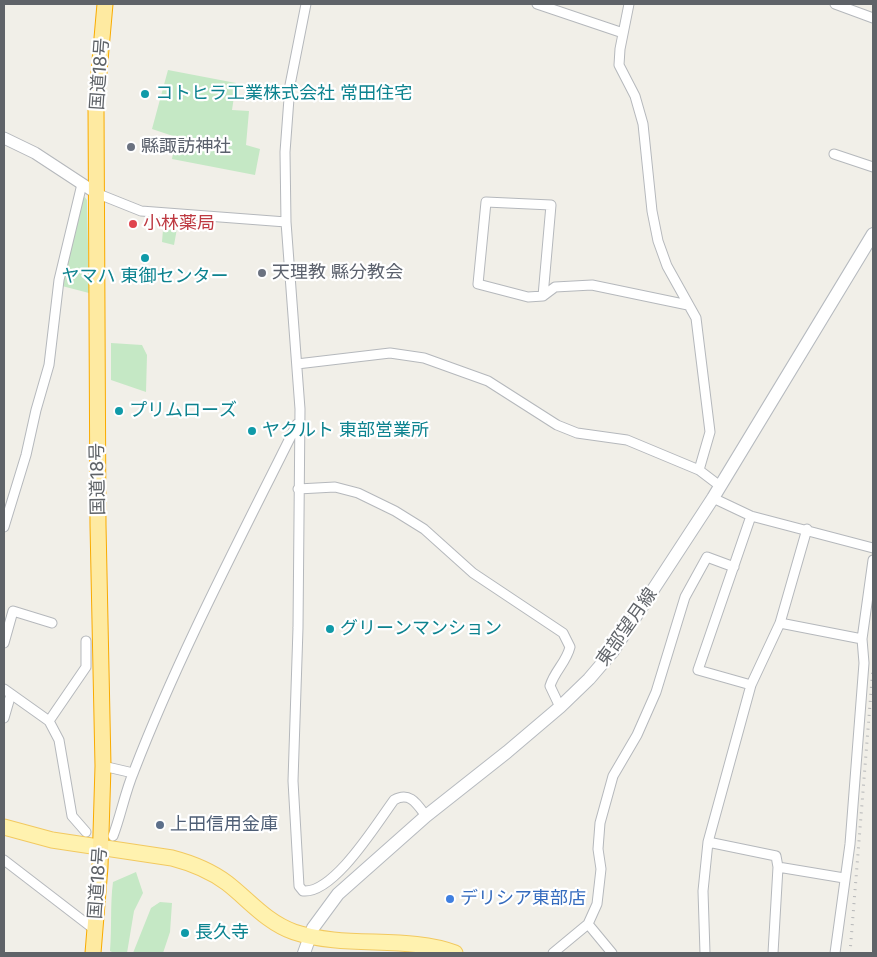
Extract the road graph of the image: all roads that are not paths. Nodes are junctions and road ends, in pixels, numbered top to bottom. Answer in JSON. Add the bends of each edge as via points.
{"nodes":[{"id":1,"x":105,"y":4,"type":"edge"},
{"id":2,"x":306,"y":4,"type":"edge"},
{"id":3,"x":537,"y":4,"type":"edge"},
{"id":4,"x":629,"y":4,"type":"edge"},
{"id":5,"x":835,"y":4,"type":"edge"},
{"id":6,"x":873,"y":18,"type":"edge"},
{"id":7,"x":623,"y":33,"type":"junction"},
{"id":8,"x":4,"y":138,"type":"edge"},
{"id":9,"x":834,"y":154,"type":"dead end"},
{"id":10,"x":873,"y":167,"type":"edge"},
{"id":11,"x":82,"y":184,"type":"junction"},
{"id":12,"x":96,"y":193,"type":"junction"},
{"id":13,"x":286,"y":222,"type":"junction"},
{"id":14,"x":873,"y":234,"type":"edge"},
{"id":15,"x":543,"y":296,"type":"junction"},
{"id":16,"x":688,"y":305,"type":"junction"},
{"id":17,"x":297,"y":364,"type":"junction"},
{"id":18,"x":298,"y":422,"type":"junction"},
{"id":19,"x":699,"y":470,"type":"junction"},
{"id":20,"x":298,"y":489,"type":"junction"},
{"id":21,"x":716,"y":492,"type":"junction"},
{"id":22,"x":751,"y":516,"type":"junction"},
{"id":23,"x":4,"y":527,"type":"edge"},
{"id":24,"x":806,"y":529,"type":"junction"},
{"id":25,"x":873,"y":548,"type":"edge"},
{"id":26,"x":873,"y":560,"type":"edge"},
{"id":27,"x":734,"y":568,"type":"junction"},
{"id":28,"x":52,"y":623,"type":"dead end"},
{"id":29,"x":780,"y":623,"type":"junction"},
{"id":30,"x":862,"y":639,"type":"junction"},
{"id":31,"x":86,"y":641,"type":"dead end"},
{"id":32,"x":4,"y":643,"type":"edge"},
{"id":33,"x":751,"y":685,"type":"junction"},
{"id":34,"x":7,"y":692,"type":"edge"},
{"id":35,"x":560,"y":707,"type":"junction"},
{"id":36,"x":4,"y":718,"type":"edge"},
{"id":37,"x":49,"y":721,"type":"junction"},
{"id":38,"x":102,"y":766,"type":"junction"},
{"id":39,"x":133,"y":773,"type":"junction"},
{"id":40,"x":426,"y":816,"type":"junction"},
{"id":41,"x":4,"y":827,"type":"edge"},
{"id":42,"x":86,"y":832,"type":"dead end"},
{"id":43,"x":113,"y":836,"type":"dead end"},
{"id":44,"x":708,"y":842,"type":"junction"},
{"id":45,"x":101,"y":849,"type":"junction"},
{"id":46,"x":4,"y":860,"type":"edge"},
{"id":47,"x":778,"y":867,"type":"junction"},
{"id":48,"x":844,"y":878,"type":"junction"},
{"id":49,"x":588,"y":924,"type":"junction"},
{"id":50,"x":95,"y":930,"type":"junction"},
{"id":51,"x":309,"y":936,"type":"junction"},
{"id":52,"x":610,"y":952,"type":"edge"},
{"id":53,"x":94,"y":953,"type":"edge"},
{"id":54,"x":304,"y":953,"type":"edge"},
{"id":55,"x":455,"y":953,"type":"edge"},
{"id":56,"x":553,"y":953,"type":"edge"},
{"id":57,"x":705,"y":953,"type":"edge"},
{"id":58,"x":773,"y":953,"type":"edge"},
{"id":59,"x":835,"y":953,"type":"edge"}],
"edges":[{"from":1,"to":12,"type":"highway","name":"国道18号","via":[[96,106]]},
{"from":2,"to":13,"type":"street","via":[[290,85],[285,152]]},
{"from":3,"to":7,"type":"street"},
{"from":4,"to":7,"type":"street"},
{"from":5,"to":6,"type":"street"},
{"from":7,"to":16,"type":"street","via":[[619,65],[635,96],[643,124],[658,241]]},
{"from":8,"to":11,"type":"street","via":[[35,153]]},
{"from":9,"to":10,"type":"street"},
{"from":11,"to":12,"type":"street"},
{"from":11,"to":23,"type":"street","via":[[59,280],[49,365]]},
{"from":12,"to":13,"type":"street","via":[[141,211]]},
{"from":12,"to":38,"type":"highway","name":"国道18号"},
{"from":13,"to":17,"type":"street"},
{"from":14,"to":21,"type":"main road","name":"東部望月線"},
{"from":15,"to":15,"type":"street","via":[[528,298],[478,284],[486,202],[551,205]]},
{"from":15,"to":16,"type":"street","via":[[555,287],[592,285]]},
{"from":16,"to":19,"type":"street","via":[[696,318],[710,432]]},
{"from":17,"to":18,"type":"street"},
{"from":17,"to":19,"type":"street","via":[[390,353],[424,358],[488,381],[556,425],[577,434],[627,440]]},
{"from":18,"to":20,"type":"street"},
{"from":18,"to":39,"type":"street","via":[[205,610]]},
{"from":19,"to":21,"type":"street"},
{"from":20,"to":35,"type":"street","via":[[336,487],[358,493],[395,511],[424,529],[473,573],[563,633],[570,647],[566,661],[554,672],[550,686]]},
{"from":20,"to":40,"type":"street","via":[[293,781],[298,886],[307,892],[321,887],[349,860],[394,800],[402,796],[410,798]]},
{"from":21,"to":22,"type":"street"},
{"from":21,"to":35,"type":"main road","name":"東部望月線","via":[[614,651]]},
{"from":22,"to":24,"type":"street"},
{"from":22,"to":27,"type":"street"},
{"from":24,"to":25,"type":"street"},
{"from":24,"to":29,"type":"street"},
{"from":26,"to":30,"type":"street"},
{"from":27,"to":33,"type":"street","via":[[698,670]]},
{"from":27,"to":49,"type":"street","via":[[707,557],[685,597],[656,692],[637,735],[613,776],[600,823],[598,849],[601,869],[596,904]]},
{"from":28,"to":32,"type":"street","via":[[13,611]]},
{"from":29,"to":30,"type":"street"},
{"from":29,"to":33,"type":"street"},
{"from":30,"to":48,"type":"street","via":[[864,663],[850,844]]},
{"from":31,"to":37,"type":"street","via":[[86,667]]},
{"from":33,"to":44,"type":"street"},
{"from":34,"to":36,"type":"street"},
{"from":34,"to":37,"type":"street"},
{"from":35,"to":40,"type":"main road","name":"東部望月線"},
{"from":37,"to":42,"type":"street","via":[[59,740],[72,816]]},
{"from":38,"to":39,"type":"street"},
{"from":38,"to":45,"type":"highway","name":"国道18号"},
{"from":39,"to":43,"type":"street"},
{"from":40,"to":51,"type":"main road","name":"東部望月線","via":[[338,894]]},
{"from":41,"to":45,"type":"main road"},
{"from":44,"to":47,"type":"street","via":[[776,856]]},
{"from":44,"to":57,"type":"street","via":[[703,892]]},
{"from":45,"to":50,"type":"highway","name":"国道18号"},
{"from":45,"to":51,"type":"main road","via":[[172,858],[196,866],[227,884],[272,921]]},
{"from":46,"to":50,"type":"street"},
{"from":47,"to":48,"type":"street"},
{"from":47,"to":58,"type":"street"},
{"from":48,"to":59,"type":"street"},
{"from":49,"to":52,"type":"street"},
{"from":49,"to":56,"type":"street"},
{"from":50,"to":53,"type":"highway","name":"国道18号"},
{"from":51,"to":54,"type":"main road","name":"東部望月線"},
{"from":51,"to":55,"type":"main road","via":[[436,948]]}]}
